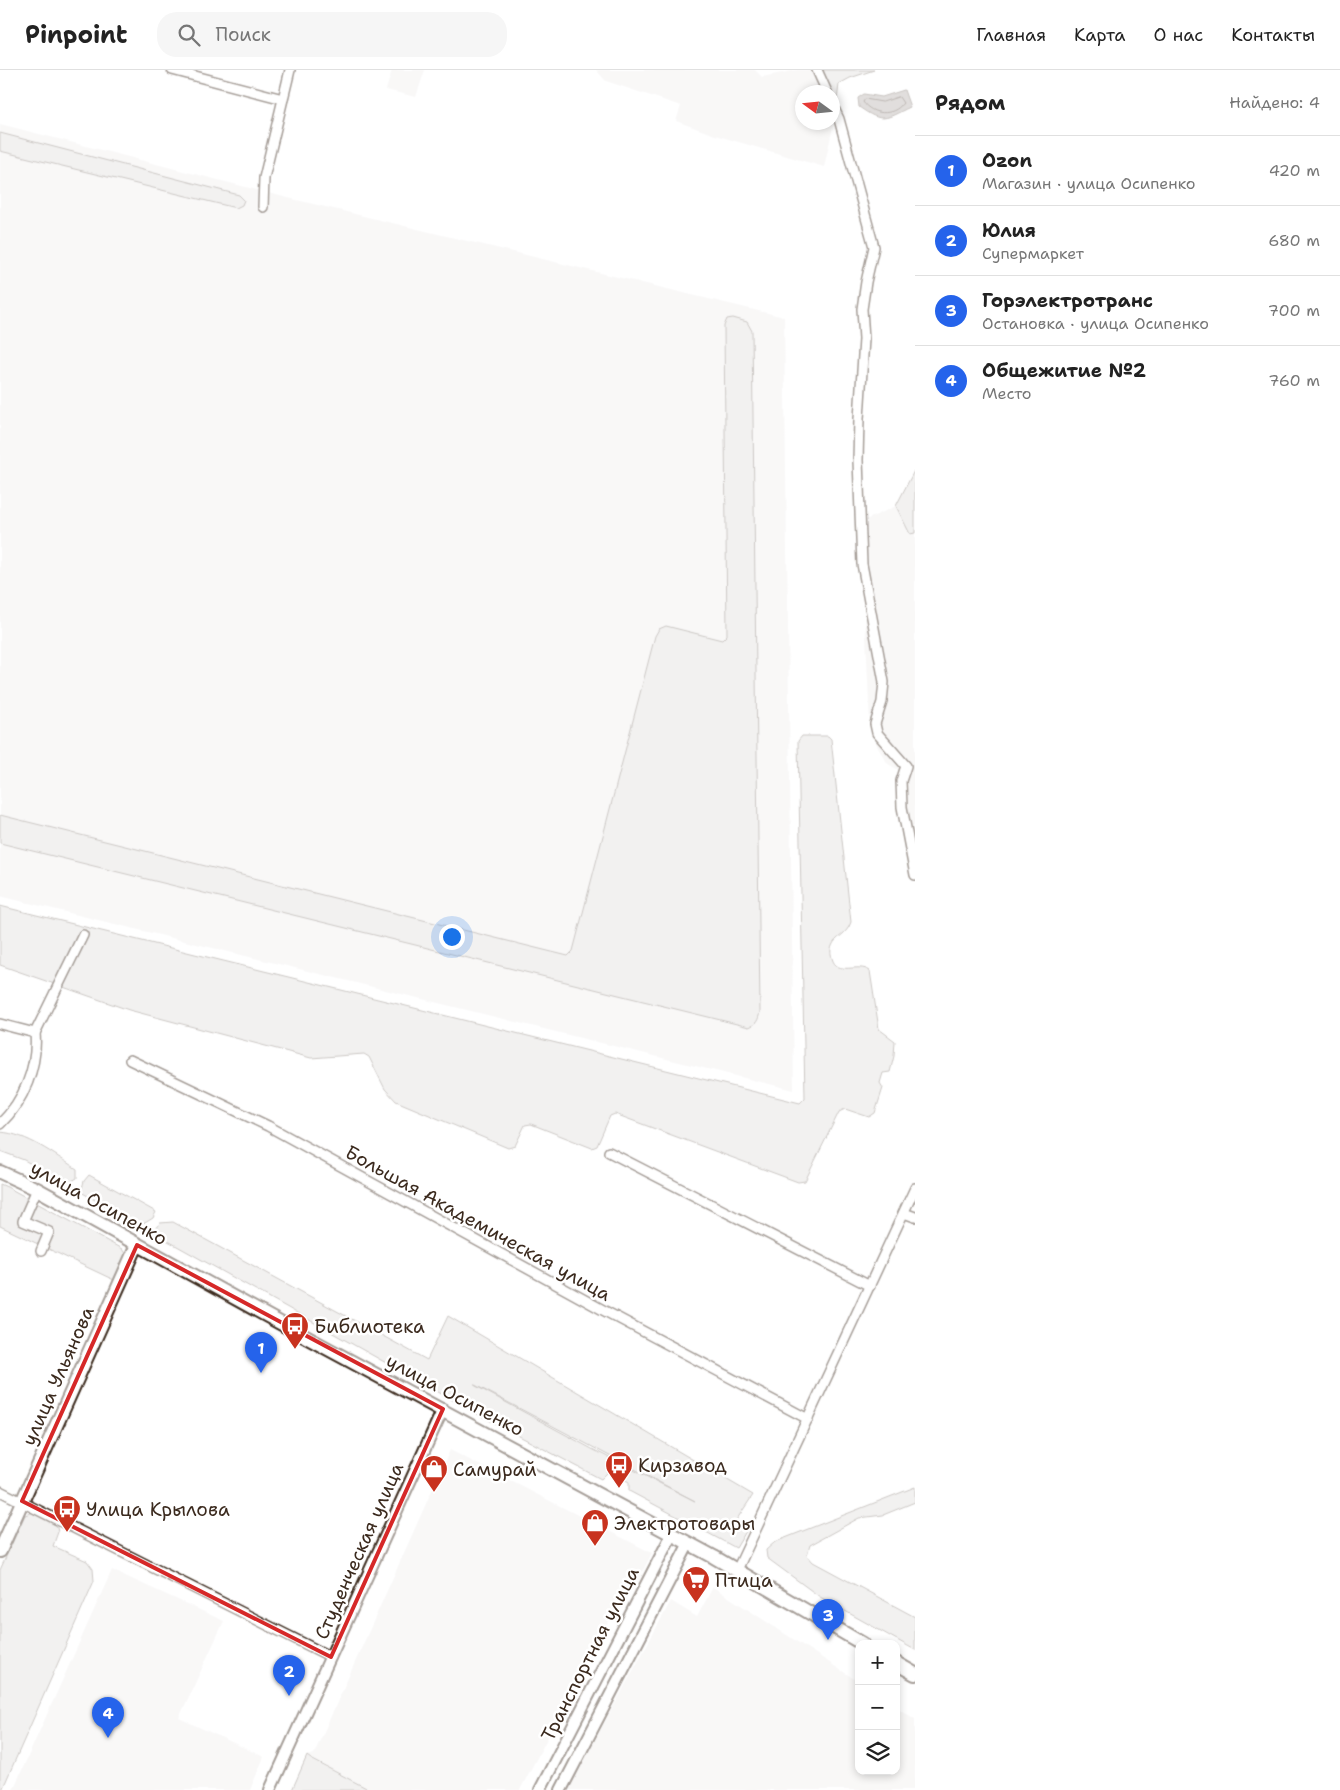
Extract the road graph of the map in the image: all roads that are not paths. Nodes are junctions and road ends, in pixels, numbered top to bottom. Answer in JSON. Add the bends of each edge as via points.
{"nodes":[{"id":1,"x":172,"y":70,"type":"edge"},
{"id":2,"x":290,"y":70,"type":"edge"},
{"id":3,"x":817,"y":70,"type":"edge"},
{"id":4,"x":824,"y":85,"type":"edge"},
{"id":5,"x":283,"y":99,"type":"junction"},
{"id":6,"x":840,"y":123,"type":"edge"},
{"id":7,"x":263,"y":207,"type":"dead end"},
{"id":8,"x":915,"y":875,"type":"edge"},
{"id":9,"x":83,"y":935,"type":"dead end"},
{"id":10,"x":0,"y":1024,"type":"edge"},
{"id":11,"x":35,"y":1033,"type":"junction"},
{"id":12,"x":130,"y":1060,"type":"dead end"},
{"id":13,"x":0,"y":1124,"type":"edge"},
{"id":14,"x":609,"y":1152,"type":"dead end"},
{"id":15,"x":0,"y":1172,"type":"edge"},
{"id":16,"x":37,"y":1188,"type":"junction"},
{"id":17,"x":915,"y":1188,"type":"edge"},
{"id":18,"x":904,"y":1212,"type":"junction"},
{"id":19,"x":915,"y":1217,"type":"edge"},
{"id":20,"x":137,"y":1245,"type":"junction"},
{"id":21,"x":41,"y":1251,"type":"dead end"},
{"id":22,"x":870,"y":1286,"type":"junction"},
{"id":23,"x":443,"y":1409,"type":"junction"},
{"id":24,"x":808,"y":1418,"type":"junction"},
{"id":25,"x":0,"y":1491,"type":"edge"},
{"id":26,"x":22,"y":1501,"type":"junction"},
{"id":27,"x":672,"y":1534,"type":"junction"},
{"id":28,"x":689,"y":1543,"type":"junction"},
{"id":29,"x":0,"y":1551,"type":"edge"},
{"id":30,"x":737,"y":1570,"type":"junction"},
{"id":31,"x":856,"y":1640,"type":"edge"},
{"id":32,"x":331,"y":1657,"type":"junction"},
{"id":33,"x":900,"y":1665,"type":"edge"},
{"id":34,"x":915,"y":1674,"type":"edge"},
{"id":35,"x":270,"y":1790,"type":"edge"},
{"id":36,"x":540,"y":1790,"type":"edge"},
{"id":37,"x":561,"y":1790,"type":"edge"}],
"edges":[{"from":1,"to":5,"type":"street"},
{"from":2,"to":5,"type":"street"},
{"from":3,"to":4,"type":"street"},
{"from":5,"to":7,"type":"street","via":[[264,178]]},
{"from":6,"to":8,"type":"street","via":[[874,247],[862,309],[864,339],[858,460],[862,564],[884,682],[875,724],[877,733],[906,766],[901,781],[902,807]]},
{"from":9,"to":11,"type":"street"},
{"from":10,"to":11,"type":"street"},
{"from":11,"to":13,"type":"street","via":[[36,1049],[25,1090],[10,1115]]},
{"from":12,"to":24,"type":"street","name":"Большая Академическая улица","via":[[268,1126],[603,1310]]},
{"from":14,"to":22,"type":"street"},
{"from":15,"to":16,"type":"main road","name":"улица Осипенко"},
{"from":16,"to":20,"type":"main road","name":"улица Осипенко"},
{"from":16,"to":21,"type":"street","via":[[23,1221],[49,1232]]},
{"from":17,"to":18,"type":"street"},
{"from":18,"to":19,"type":"street"},
{"from":18,"to":22,"type":"street"},
{"from":20,"to":23,"type":"main road","name":"улица Осипенко"},
{"from":20,"to":26,"type":"main road","name":"улица Ульянова"},
{"from":22,"to":24,"type":"street"},
{"from":23,"to":27,"type":"main road","name":"улица Осипенко"},
{"from":23,"to":32,"type":"street","name":"Студенческая улица"},
{"from":24,"to":30,"type":"street"},
{"from":25,"to":26,"type":"street"},
{"from":26,"to":29,"type":"main road","name":"улица Ульянова"},
{"from":26,"to":32,"type":"street"},
{"from":27,"to":28,"type":"main road","name":"улица Осипенко"},
{"from":27,"to":36,"type":"street","name":"Транспортная улица"},
{"from":28,"to":30,"type":"main road","name":"улица Осипенко"},
{"from":28,"to":37,"type":"street","name":"Транспортная улица"},
{"from":30,"to":31,"type":"main road","name":"улица Осипенко"},
{"from":32,"to":35,"type":"street","name":"Студенческая улица"},
{"from":33,"to":34,"type":"main road"}]}
